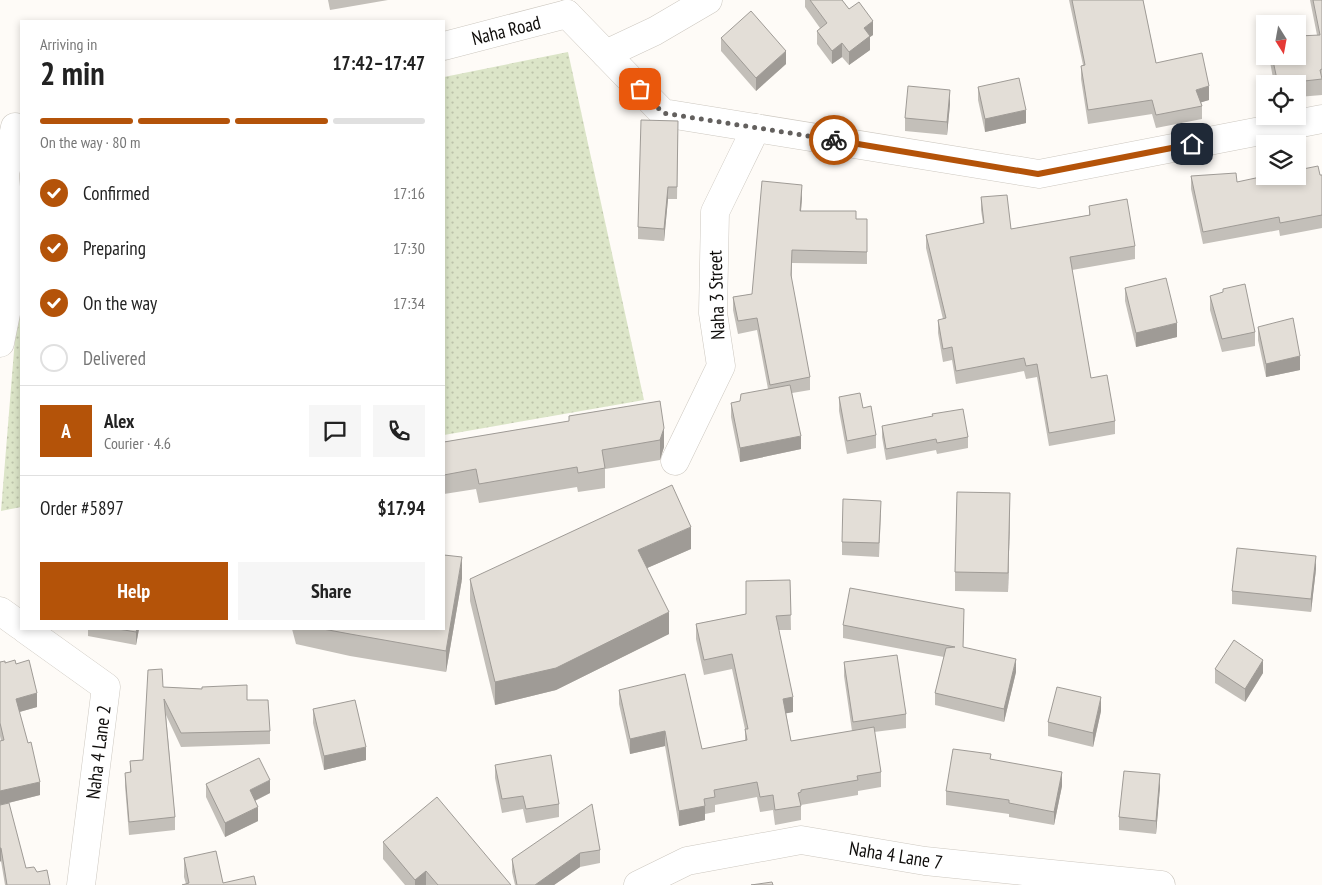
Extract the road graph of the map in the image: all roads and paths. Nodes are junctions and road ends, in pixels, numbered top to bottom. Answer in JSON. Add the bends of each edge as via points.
{"nodes":[{"id":1,"x":708,"y":0,"type":"edge"},
{"id":2,"x":568,"y":7,"type":"edge"},
{"id":3,"x":445,"y":46,"type":"edge"},
{"id":4,"x":606,"y":54,"type":"junction"},
{"id":5,"x":1322,"y":119,"type":"edge"},
{"id":6,"x":12,"y":124,"type":"edge"},
{"id":7,"x":756,"y":128,"type":"junction"},
{"id":8,"x":0,"y":343,"type":"edge"},
{"id":9,"x":675,"y":461,"type":"dead end"},
{"id":10,"x":0,"y":610,"type":"edge"},
{"id":11,"x":20,"y":625,"type":"edge"},
{"id":12,"x":26,"y":630,"type":"edge"},
{"id":13,"x":81,"y":885,"type":"edge"},
{"id":14,"x":638,"y":885,"type":"edge"},
{"id":15,"x":1161,"y":885,"type":"edge"}],
"edges":[{"from":1,"to":4,"type":"street","via":[[655,31]]},
{"from":2,"to":3,"type":"street","name":"Naha Road"},
{"from":2,"to":4,"type":"street"},
{"from":4,"to":7,"type":"street","via":[[663,113]]},
{"from":5,"to":7,"type":"street","via":[[1038,174]]},
{"from":6,"to":8,"type":"street","via":[[5,174],[13,279]]},
{"from":7,"to":9,"type":"street","name":"Naha 3 Street","via":[[715,212],[713,313],[721,366]]},
{"from":10,"to":11,"type":"street"},
{"from":12,"to":13,"type":"street","name":"Naha 4 Lane 2","via":[[106,687]]},
{"from":14,"to":15,"type":"street","name":"Naha 4 Lane 7","via":[[687,861],[801,840],[925,861]]}]}
